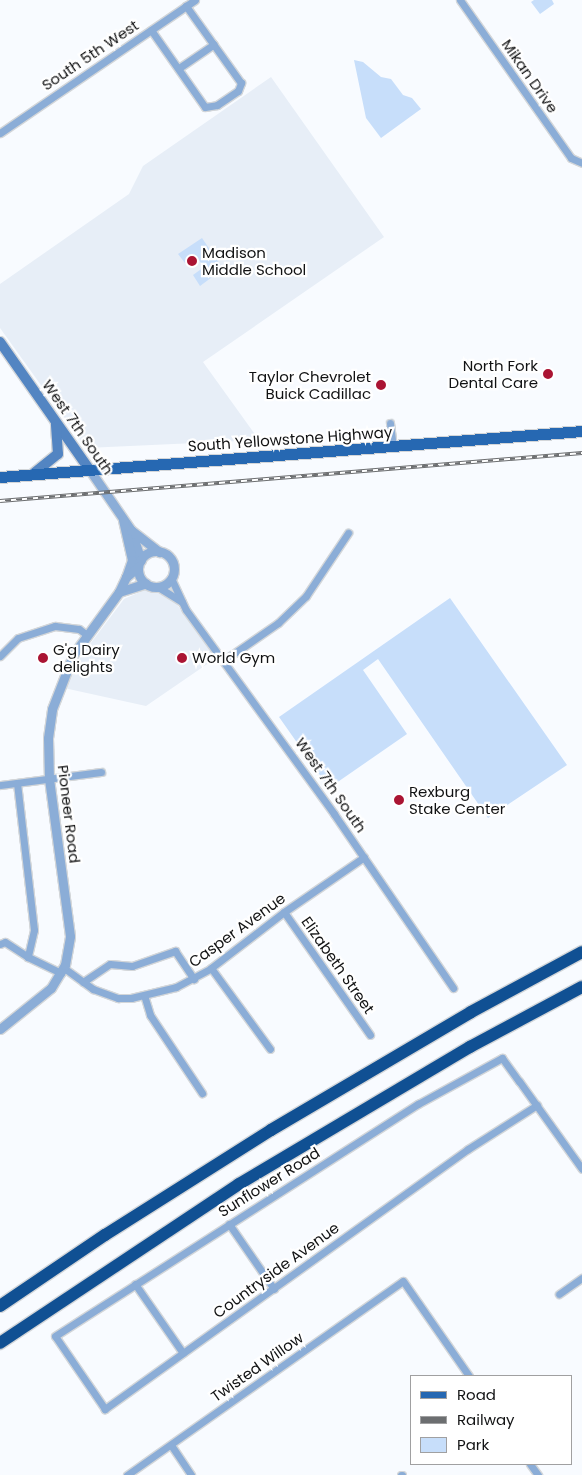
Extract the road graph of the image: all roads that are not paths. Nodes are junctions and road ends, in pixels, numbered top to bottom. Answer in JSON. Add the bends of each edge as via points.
{"nodes":[{"id":1,"x":195,"y":0,"type":"edge"},
{"id":2,"x":460,"y":0,"type":"edge"},
{"id":3,"x":186,"y":6,"type":"junction"},
{"id":4,"x":151,"y":30,"type":"junction"},
{"id":5,"x":214,"y":44,"type":"junction"},
{"id":6,"x":179,"y":68,"type":"junction"},
{"id":7,"x":0,"y":133,"type":"edge"},
{"id":8,"x":582,"y":163,"type":"edge"},
{"id":9,"x":0,"y":342,"type":"edge"},
{"id":10,"x":55,"y":420,"type":"junction"},
{"id":11,"x":390,"y":423,"type":"dead end"},
{"id":12,"x":582,"y":431,"type":"edge"},
{"id":13,"x":393,"y":446,"type":"junction"},
{"id":14,"x":89,"y":469,"type":"junction"},
{"id":15,"x":33,"y":474,"type":"junction"},
{"id":16,"x":0,"y":477,"type":"edge"},
{"id":17,"x":123,"y":520,"type":"junction"},
{"id":18,"x":131,"y":530,"type":"junction"},
{"id":19,"x":348,"y":533,"type":"dead end"},
{"id":20,"x":159,"y":552,"type":"junction"},
{"id":21,"x":140,"y":563,"type":"junction"},
{"id":22,"x":126,"y":577,"type":"junction"},
{"id":23,"x":171,"y":578,"type":"junction"},
{"id":24,"x":146,"y":584,"type":"junction"},
{"id":25,"x":158,"y":587,"type":"junction"},
{"id":26,"x":119,"y":592,"type":"junction"},
{"id":27,"x":182,"y":602,"type":"junction"},
{"id":28,"x":86,"y":635,"type":"junction"},
{"id":29,"x":0,"y":656,"type":"edge"},
{"id":30,"x":224,"y":662,"type":"junction"},
{"id":31,"x":101,"y":772,"type":"dead end"},
{"id":32,"x":49,"y":778,"type":"junction"},
{"id":33,"x":16,"y":783,"type":"junction"},
{"id":34,"x":0,"y":785,"type":"edge"},
{"id":35,"x":364,"y":857,"type":"junction"},
{"id":36,"x":284,"y":912,"type":"junction"},
{"id":37,"x":0,"y":944,"type":"edge"},
{"id":38,"x":582,"y":952,"type":"edge"},
{"id":39,"x":28,"y":957,"type":"junction"},
{"id":40,"x":211,"y":968,"type":"junction"},
{"id":41,"x":62,"y":970,"type":"junction"},
{"id":42,"x":194,"y":979,"type":"junction"},
{"id":43,"x":83,"y":982,"type":"junction"},
{"id":44,"x":582,"y":987,"type":"edge"},
{"id":45,"x":453,"y":988,"type":"dead end"},
{"id":46,"x":144,"y":995,"type":"junction"},
{"id":47,"x":0,"y":1029,"type":"edge"},
{"id":48,"x":370,"y":1035,"type":"dead end"},
{"id":49,"x":270,"y":1049,"type":"dead end"},
{"id":50,"x":202,"y":1093,"type":"dead end"},
{"id":51,"x":536,"y":1105,"type":"junction"},
{"id":52,"x":582,"y":1169,"type":"edge"},
{"id":53,"x":229,"y":1224,"type":"junction"},
{"id":54,"x":582,"y":1278,"type":"edge"},
{"id":55,"x":134,"y":1284,"type":"junction"},
{"id":56,"x":274,"y":1289,"type":"junction"},
{"id":57,"x":559,"y":1294,"type":"dead end"},
{"id":58,"x":0,"y":1306,"type":"edge"},
{"id":59,"x":55,"y":1336,"type":"joint"},
{"id":60,"x":0,"y":1343,"type":"edge"},
{"id":61,"x":183,"y":1353,"type":"junction"},
{"id":62,"x":468,"y":1375,"type":"edge"},
{"id":63,"x":171,"y":1445,"type":"junction"},
{"id":64,"x":127,"y":1475,"type":"edge"},
{"id":65,"x":191,"y":1475,"type":"edge"}],
"edges":[{"from":1,"to":3,"type":"street","name":"South 5th West"},
{"from":2,"to":8,"type":"street","name":"Mikan Drive","via":[[571,158]]},
{"from":3,"to":4,"type":"street","name":"South 5th West"},
{"from":3,"to":5,"type":"street"},
{"from":4,"to":6,"type":"street"},
{"from":4,"to":7,"type":"street","name":"South 5th West"},
{"from":5,"to":6,"type":"street"},
{"from":5,"to":6,"type":"street","via":[[241,83],[238,91],[212,108],[205,107]]},
{"from":9,"to":10,"type":"main road","name":"West 7th South"},
{"from":10,"to":14,"type":"main road","name":"West 7th South"},
{"from":10,"to":15,"type":"main road","via":[[58,454]]},
{"from":11,"to":13,"type":"street"},
{"from":12,"to":13,"type":"main road","name":"South Yellowstone Highway"},
{"from":13,"to":14,"type":"main road","name":"South Yellowstone Highway"},
{"from":14,"to":15,"type":"main road","name":"South Yellowstone Highway"},
{"from":14,"to":17,"type":"street","name":"West 7th South"},
{"from":15,"to":16,"type":"main road","name":"South Yellowstone Highway"},
{"from":17,"to":18,"type":"street","name":"West 7th South"},
{"from":17,"to":22,"type":"street","via":[[132,560]]},
{"from":18,"to":20,"type":"street","name":"West 7th South"},
{"from":18,"to":21,"type":"street","name":"West 7th South"},
{"from":19,"to":30,"type":"street","via":[[306,596],[278,623]]},
{"from":20,"to":21,"type":"street","via":[[150,552]]},
{"from":20,"to":23,"type":"street","via":[[171,560]]},
{"from":21,"to":22,"type":"street","name":"Pioneer Road"},
{"from":21,"to":24,"type":"street","via":[[139,576]]},
{"from":22,"to":26,"type":"street","name":"Pioneer Road"},
{"from":23,"to":25,"type":"street"},
{"from":23,"to":27,"type":"street","name":"West 7th South"},
{"from":24,"to":25,"type":"street"},
{"from":24,"to":26,"type":"street"},
{"from":25,"to":27,"type":"street","name":"West 7th South"},
{"from":26,"to":28,"type":"street","name":"Pioneer Road"},
{"from":27,"to":30,"type":"street","name":"West 7th South"},
{"from":28,"to":29,"type":"street","via":[[79,629],[56,626],[18,638]]},
{"from":28,"to":32,"type":"street","name":"Pioneer Road","via":[[55,696],[48,738]]},
{"from":30,"to":35,"type":"street","name":"West 7th South"},
{"from":31,"to":32,"type":"street"},
{"from":32,"to":33,"type":"street"},
{"from":32,"to":41,"type":"street","name":"Pioneer Road","via":[[70,936]]},
{"from":33,"to":34,"type":"street"},
{"from":33,"to":39,"type":"street","via":[[34,930]]},
{"from":35,"to":36,"type":"street","name":"Casper Avenue"},
{"from":35,"to":45,"type":"street","name":"West 7th South"},
{"from":36,"to":40,"type":"street","name":"Casper Avenue"},
{"from":36,"to":48,"type":"street","name":"Elizabeth Street"},
{"from":37,"to":39,"type":"street","name":"Casper Avenue","via":[[4,942]]},
{"from":38,"to":58,"type":"highway","via":[[471,1012],[271,1130]]},
{"from":39,"to":41,"type":"street","name":"Casper Avenue"},
{"from":40,"to":42,"type":"street","name":"Casper Avenue"},
{"from":40,"to":49,"type":"street"},
{"from":41,"to":43,"type":"street","name":"Casper Avenue"},
{"from":41,"to":47,"type":"street","name":"Pioneer Road","via":[[39,1000]]},
{"from":42,"to":43,"type":"street","via":[[174,951],[132,966],[110,964]]},
{"from":42,"to":46,"type":"street","name":"Casper Avenue"},
{"from":43,"to":46,"type":"street","name":"Casper Avenue","via":[[118,998]]},
{"from":44,"to":60,"type":"highway","via":[[470,1048],[239,1184]]},
{"from":46,"to":50,"type":"street","via":[[150,1015]]},
{"from":51,"to":52,"type":"street"},
{"from":51,"to":53,"type":"street","name":"Sunflower Road","via":[[502,1058],[418,1104]]},
{"from":51,"to":56,"type":"street","name":"Countryside Avenue","via":[[468,1149]]},
{"from":53,"to":55,"type":"street","name":"Sunflower Road"},
{"from":53,"to":56,"type":"street"},
{"from":54,"to":57,"type":"street"},
{"from":55,"to":59,"type":"street","name":"Sunflower Road"},
{"from":55,"to":61,"type":"street"},
{"from":56,"to":61,"type":"street","name":"Countryside Avenue"},
{"from":59,"to":61,"type":"street","name":"Countryside Avenue","via":[[105,1409]]},
{"from":62,"to":63,"type":"street","name":"Twisted Willow","via":[[402,1281]]},
{"from":63,"to":64,"type":"street","name":"Twisted Willow"},
{"from":63,"to":65,"type":"street"}]}
